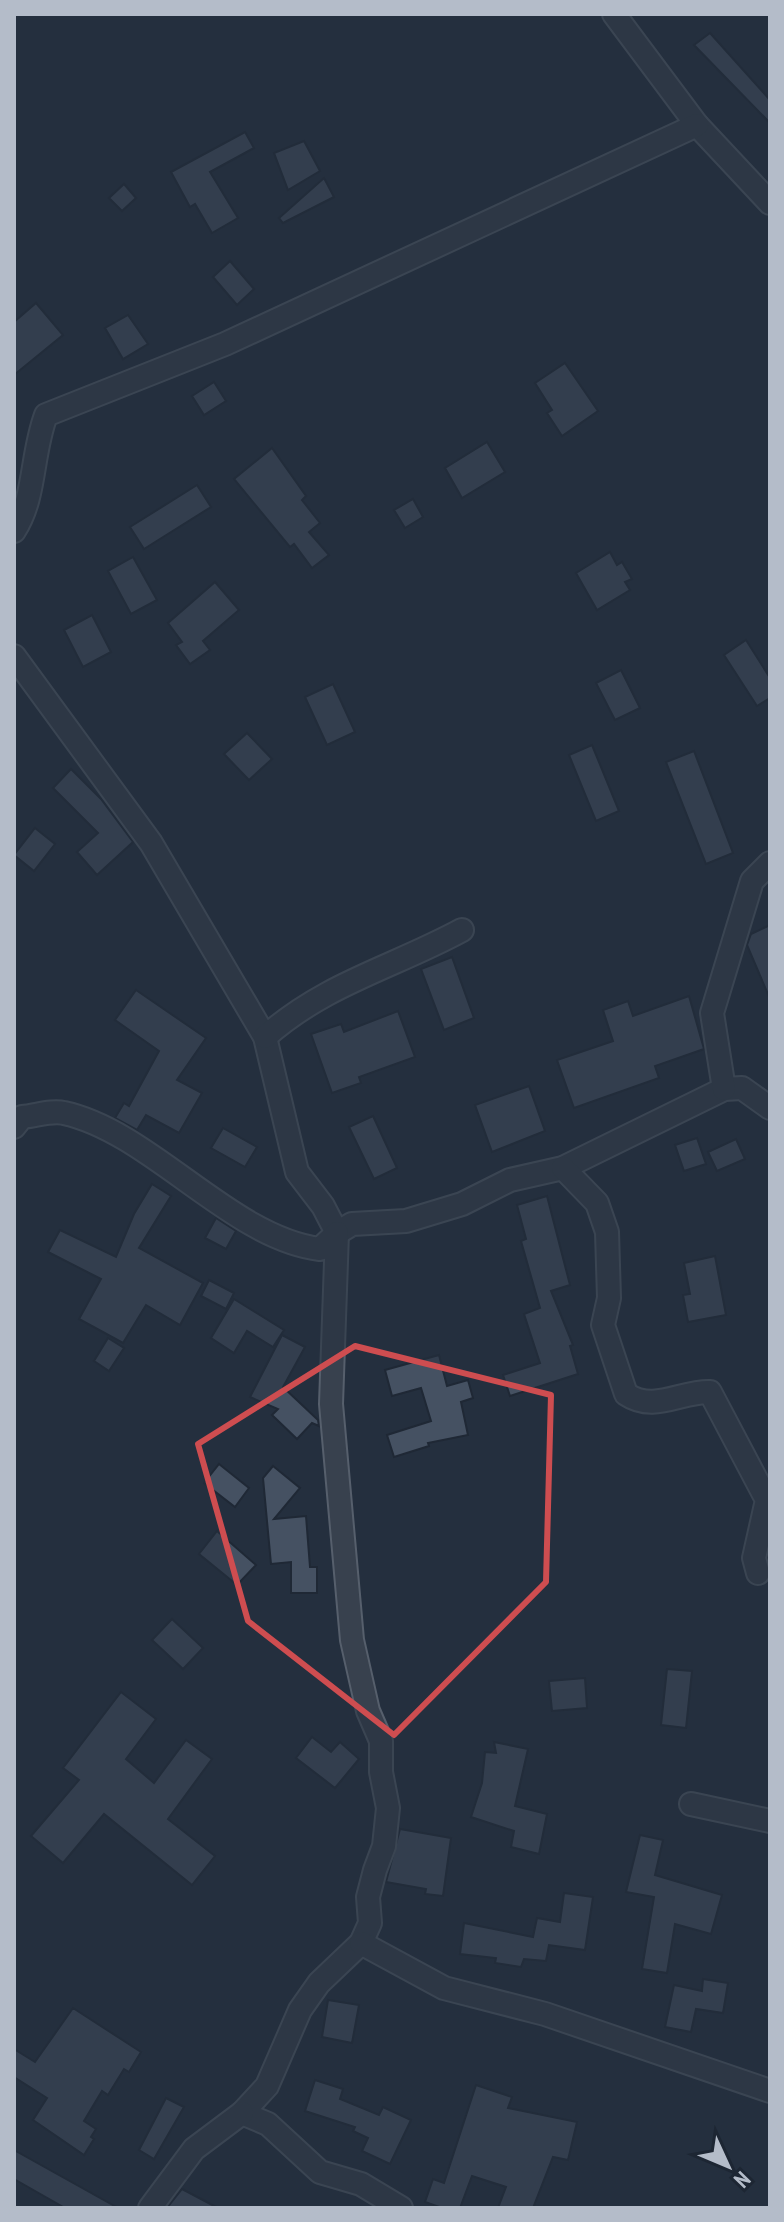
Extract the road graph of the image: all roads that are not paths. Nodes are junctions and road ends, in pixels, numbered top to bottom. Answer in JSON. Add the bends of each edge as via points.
{"nodes":[{"id":1,"x":614,"y":14,"type":"edge"},
{"id":2,"x":697,"y":125,"type":"junction"},
{"id":3,"x":770,"y":203,"type":"edge"},
{"id":4,"x":14,"y":531,"type":"edge"},
{"id":5,"x":14,"y":656,"type":"edge"},
{"id":6,"x":770,"y":863,"type":"edge"},
{"id":7,"x":462,"y":930,"type":"dead end"},
{"id":8,"x":265,"y":1037,"type":"junction"},
{"id":9,"x":724,"y":1089,"type":"junction"},
{"id":10,"x":770,"y":1108,"type":"edge"},
{"id":11,"x":14,"y":1127,"type":"edge"},
{"id":12,"x":563,"y":1168,"type":"junction"},
{"id":13,"x":337,"y":1233,"type":"junction"},
{"id":14,"x":758,"y":1573,"type":"dead end"},
{"id":15,"x":691,"y":1804,"type":"dead end"},
{"id":16,"x":770,"y":1821,"type":"edge"},
{"id":17,"x":361,"y":1943,"type":"junction"},
{"id":18,"x":770,"y":2091,"type":"edge"},
{"id":19,"x":242,"y":2113,"type":"junction"},
{"id":20,"x":150,"y":2208,"type":"edge"},
{"id":21,"x":401,"y":2208,"type":"edge"}],
"edges":[{"from":1,"to":2,"type":"street"},
{"from":2,"to":3,"type":"street"},
{"from":2,"to":4,"type":"street","via":[[225,344],[46,415],[35,444],[27,511]]},
{"from":5,"to":8,"type":"street","via":[[151,843]]},
{"from":6,"to":9,"type":"street","via":[[752,881],[712,1013]]},
{"from":7,"to":8,"type":"street","via":[[342,983]]},
{"from":8,"to":13,"type":"street","via":[[297,1172]]},
{"from":9,"to":10,"type":"street","via":[[742,1088]]},
{"from":9,"to":12,"type":"street"},
{"from":11,"to":13,"type":"street","via":[[22,1117],[61,1112],[99,1124],[221,1204],[297,1246],[320,1249]]},
{"from":12,"to":13,"type":"street","via":[[510,1180],[462,1204],[406,1221],[352,1224]]},
{"from":12,"to":14,"type":"street","via":[[597,1203],[607,1232],[609,1298],[603,1325],[626,1394],[634,1400],[663,1402],[710,1392],[767,1500],[754,1558]]},
{"from":13,"to":17,"type":"street","via":[[331,1404],[352,1640],[368,1711],[381,1741],[388,1808],[384,1846],[368,1897],[370,1923]]},
{"from":15,"to":16,"type":"street"},
{"from":17,"to":18,"type":"street","via":[[444,1988],[545,2014]]},
{"from":17,"to":19,"type":"street","via":[[319,1983],[300,2010],[267,2086]]},
{"from":19,"to":20,"type":"street","via":[[194,2149]]},
{"from":19,"to":21,"type":"street","via":[[268,2124],[320,2172],[361,2184]]}]}
